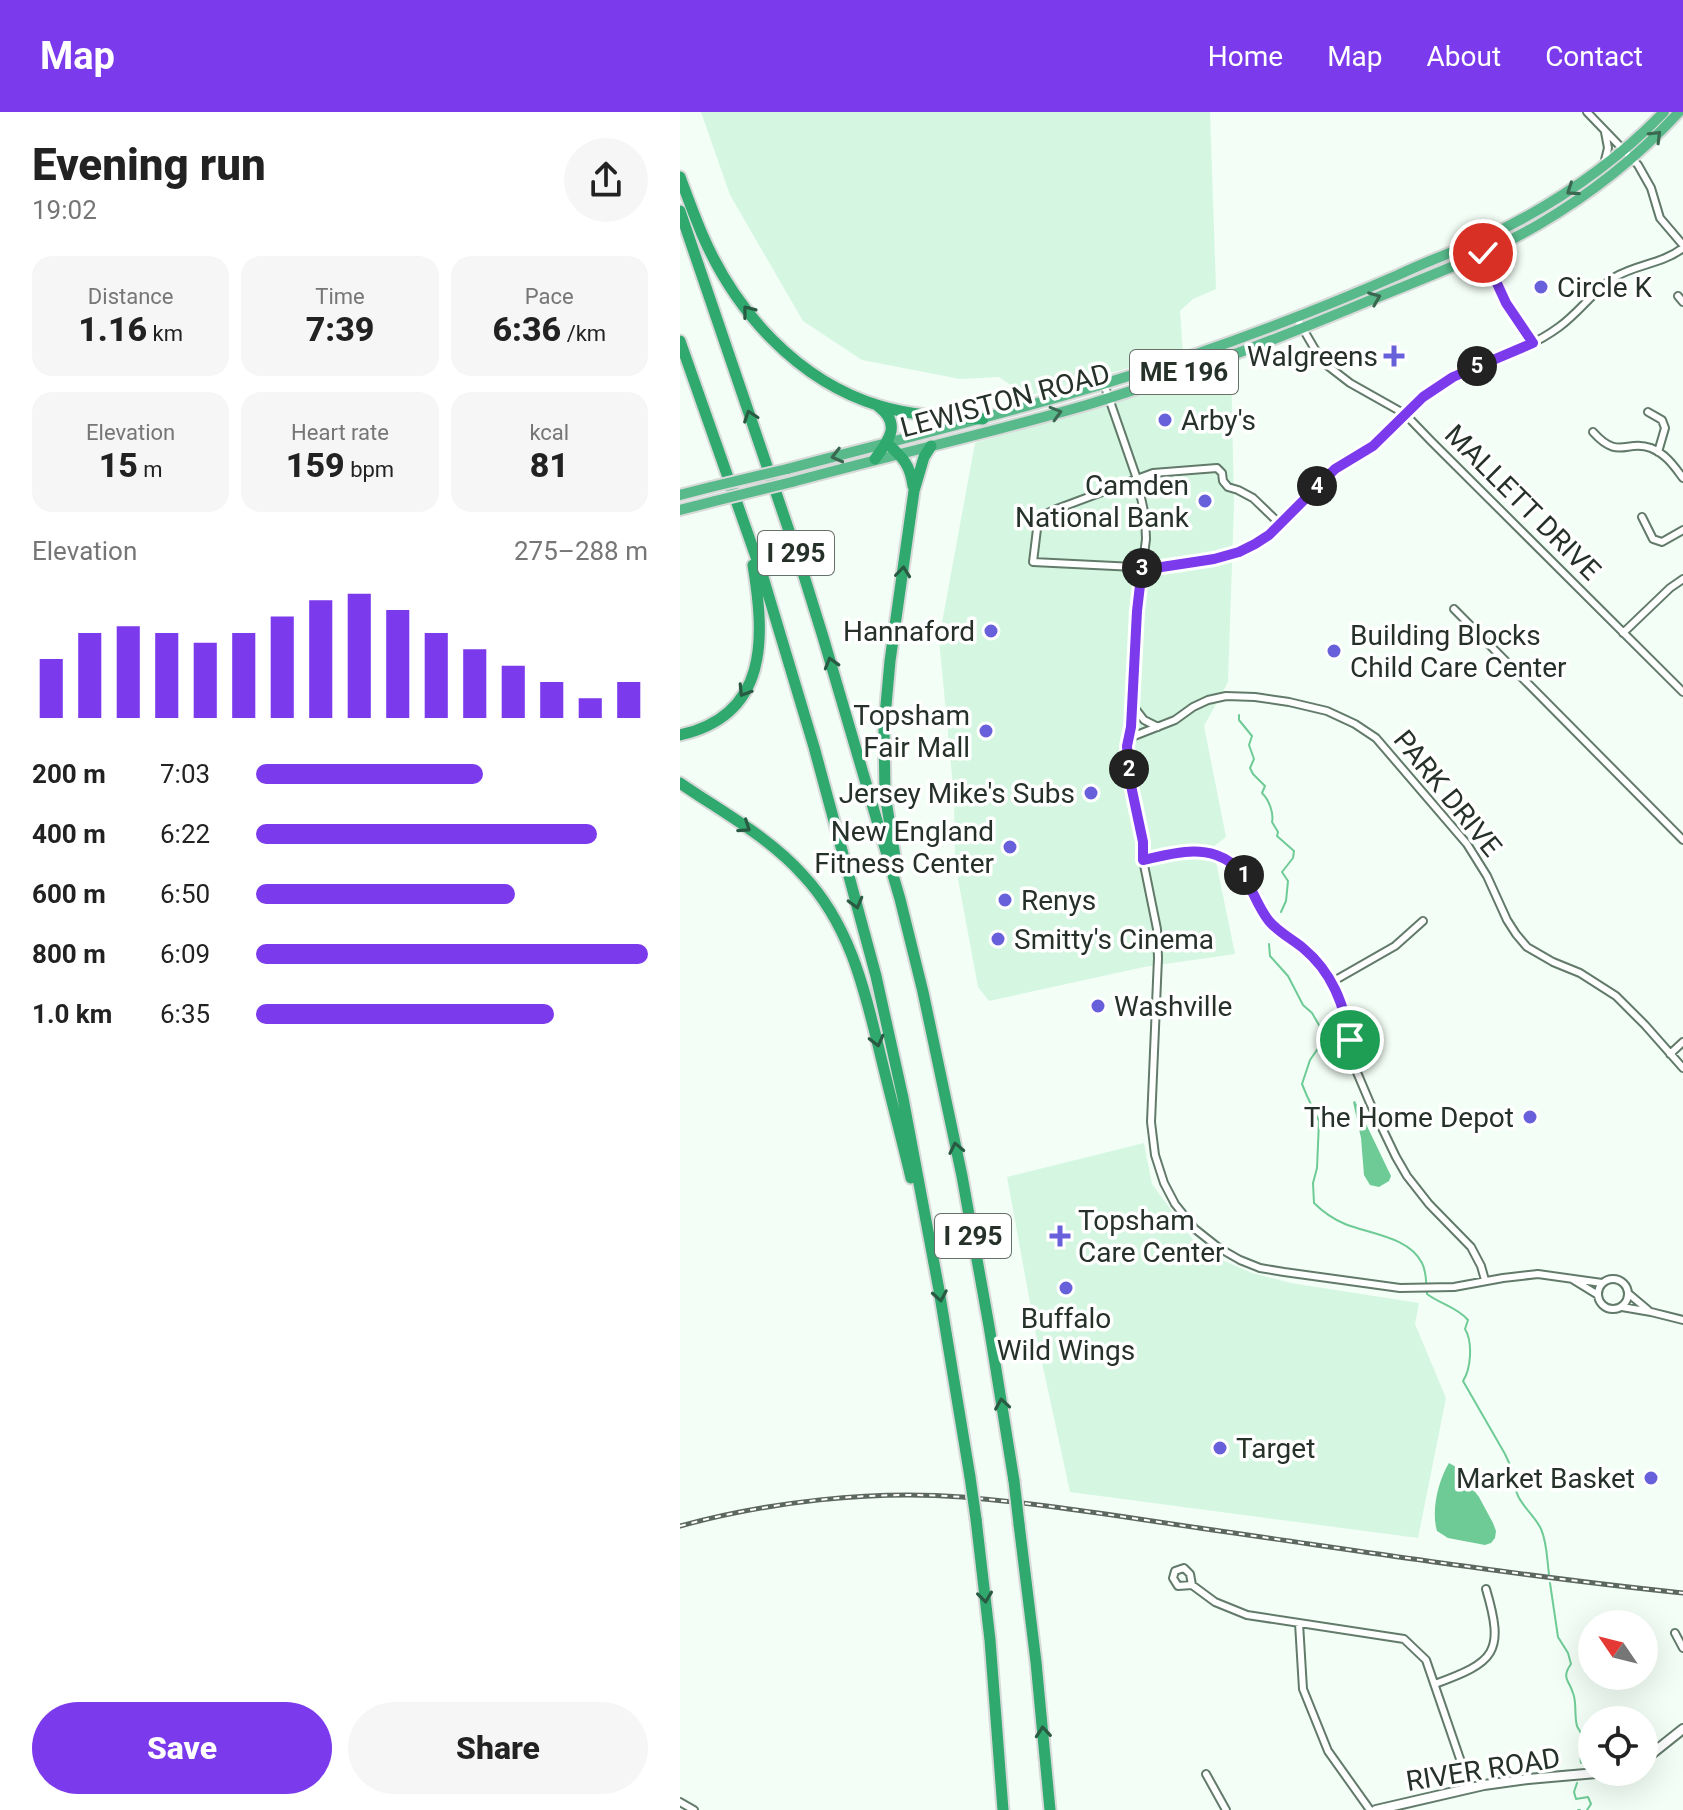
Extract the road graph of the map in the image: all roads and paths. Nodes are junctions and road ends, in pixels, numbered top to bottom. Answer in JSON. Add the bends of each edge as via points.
{"nodes":[{"id":1,"x":1587,"y":112,"type":"edge"},
{"id":2,"x":1664,"y":112,"type":"edge"},
{"id":3,"x":1679,"y":112,"type":"edge"},
{"id":4,"x":1605,"y":132,"type":"junction"},
{"id":5,"x":1624,"y":150,"type":"junction"},
{"id":6,"x":1633,"y":159,"type":"junction"},
{"id":7,"x":1603,"y":166,"type":"junction"},
{"id":8,"x":680,"y":177,"type":"edge"},
{"id":9,"x":680,"y":211,"type":"edge"},
{"id":10,"x":1478,"y":241,"type":"junction"},
{"id":11,"x":1683,"y":246,"type":"edge"},
{"id":12,"x":1483,"y":253,"type":"junction"},
{"id":13,"x":1296,"y":317,"type":"junction"},
{"id":14,"x":1303,"y":328,"type":"junction"},
{"id":15,"x":680,"y":341,"type":"edge"},
{"id":16,"x":1533,"y":343,"type":"junction"},
{"id":17,"x":1104,"y":384,"type":"junction"},
{"id":18,"x":1109,"y":398,"type":"junction"},
{"id":19,"x":877,"y":405,"type":"junction"},
{"id":20,"x":1648,"y":412,"type":"dead end"},
{"id":21,"x":1405,"y":414,"type":"junction"},
{"id":22,"x":983,"y":419,"type":"junction"},
{"id":23,"x":1593,"y":432,"type":"dead end"},
{"id":24,"x":887,"y":443,"type":"junction"},
{"id":25,"x":931,"y":446,"type":"junction"},
{"id":26,"x":1658,"y":452,"type":"junction"},
{"id":27,"x":898,"y":454,"type":"junction"},
{"id":28,"x":875,"y":459,"type":"junction"},
{"id":29,"x":1683,"y":478,"type":"edge"},
{"id":30,"x":1137,"y":479,"type":"junction"},
{"id":31,"x":914,"y":491,"type":"junction"},
{"id":32,"x":680,"y":495,"type":"edge"},
{"id":33,"x":680,"y":510,"type":"edge"},
{"id":34,"x":1642,"y":517,"type":"dead end"},
{"id":35,"x":1280,"y":524,"type":"junction"},
{"id":36,"x":1683,"y":530,"type":"edge"},
{"id":37,"x":748,"y":533,"type":"junction"},
{"id":38,"x":1142,"y":568,"type":"junction"},
{"id":39,"x":1683,"y":579,"type":"edge"},
{"id":40,"x":1454,"y":609,"type":"dead end"},
{"id":41,"x":1623,"y":633,"type":"junction"},
{"id":42,"x":1683,"y":692,"type":"edge"},
{"id":43,"x":1133,"y":706,"type":"junction"},
{"id":44,"x":1158,"y":727,"type":"junction"},
{"id":45,"x":680,"y":735,"type":"edge"},
{"id":46,"x":1129,"y":738,"type":"junction"},
{"id":47,"x":680,"y":783,"type":"edge"},
{"id":48,"x":1683,"y":840,"type":"edge"},
{"id":49,"x":1143,"y":860,"type":"junction"},
{"id":50,"x":900,"y":899,"type":"junction"},
{"id":51,"x":1423,"y":921,"type":"dead end"},
{"id":52,"x":1332,"y":982,"type":"junction"},
{"id":53,"x":1683,"y":1042,"type":"edge"},
{"id":54,"x":1670,"y":1054,"type":"junction"},
{"id":55,"x":1683,"y":1068,"type":"edge"},
{"id":56,"x":925,"y":1214,"type":"junction"},
{"id":57,"x":1569,"y":1278,"type":"junction"},
{"id":58,"x":1485,"y":1280,"type":"junction"},
{"id":59,"x":1602,"y":1283,"type":"junction"},
{"id":60,"x":1629,"y":1294,"type":"junction"},
{"id":61,"x":1598,"y":1295,"type":"junction"},
{"id":62,"x":1622,"y":1307,"type":"junction"},
{"id":63,"x":1651,"y":1312,"type":"junction"},
{"id":64,"x":1683,"y":1320,"type":"edge"},
{"id":65,"x":1192,"y":1585,"type":"dead end"},
{"id":66,"x":1486,"y":1589,"type":"dead end"},
{"id":67,"x":1299,"y":1623,"type":"junction"},
{"id":68,"x":1675,"y":1633,"type":"dead end"},
{"id":69,"x":1683,"y":1648,"type":"edge"},
{"id":70,"x":1435,"y":1684,"type":"junction"},
{"id":71,"x":1683,"y":1729,"type":"edge"},
{"id":72,"x":1658,"y":1749,"type":"edge"},
{"id":73,"x":1206,"y":1774,"type":"dead end"},
{"id":74,"x":1578,"y":1775,"type":"edge"},
{"id":75,"x":1470,"y":1788,"type":"junction"},
{"id":76,"x":680,"y":1802,"type":"edge"},
{"id":77,"x":694,"y":1810,"type":"edge"},
{"id":78,"x":1003,"y":1810,"type":"edge"},
{"id":79,"x":1050,"y":1810,"type":"edge"},
{"id":80,"x":1226,"y":1810,"type":"edge"},
{"id":81,"x":1373,"y":1810,"type":"edge"}],
"edges":[{"from":1,"to":4,"type":"street"},
{"from":2,"to":5,"type":"highway","number":"ME 196"},
{"from":6,"to":3,"type":"highway","number":"ME 196","one_way":true},
{"from":4,"to":5,"type":"street"},
{"from":4,"to":7,"type":"street"},
{"from":5,"to":6,"type":"street"},
{"from":5,"to":7,"type":"highway","name":"LEWISTON ROAD","number":"ME 196"},
{"from":6,"to":11,"type":"street","via":[[1651,188],[1660,218]]},
{"from":6,"to":12,"type":"highway","name":"LEWISTON ROAD","number":"ME 196","via":[[1561,211]]},
{"from":7,"to":10,"type":"highway","name":"LEWISTON ROAD","number":"ME 196","one_way":true,"via":[[1556,200]]},
{"from":19,"to":8,"type":"highway","one_way":true,"via":[[815,375],[762,329],[712,254]]},
{"from":50,"to":9,"type":"highway","number":"I 295","one_way":true,"via":[[819,622]]},
{"from":10,"to":12,"type":"street"},
{"from":10,"to":13,"type":"highway","name":"LEWISTON ROAD","number":"ME 196"},
{"from":11,"to":16,"type":"street","via":[[1668,258],[1614,277],[1566,322]]},
{"from":14,"to":12,"type":"highway","name":"LEWISTON ROAD","number":"ME 196","one_way":true},
{"from":12,"to":16,"type":"street","via":[[1506,303]]},
{"from":13,"to":14,"type":"street","name":"MALLETT DRIVE"},
{"from":13,"to":17,"type":"highway","name":"LEWISTON ROAD","number":"ME 196"},
{"from":14,"to":18,"type":"highway","name":"LEWISTON ROAD","number":"ME 196"},
{"from":14,"to":21,"type":"street","name":"MALLETT DRIVE","via":[[1320,358],[1336,373]]},
{"from":15,"to":37,"type":"highway","number":"I 295"},
{"from":16,"to":21,"type":"street","via":[[1453,377]]},
{"from":17,"to":18,"type":"street"},
{"from":17,"to":22,"type":"highway","name":"LEWISTON ROAD","number":"ME 196"},
{"from":25,"to":18,"type":"highway","name":"LEWISTON ROAD","number":"ME 196","one_way":true},
{"from":18,"to":30,"type":"street"},
{"from":19,"to":22,"type":"highway"},
{"from":19,"to":24,"type":"highway","via":[[891,421]]},
{"from":20,"to":26,"type":"street","via":[[1665,428]]},
{"from":21,"to":35,"type":"street","via":[[1376,443],[1322,481]]},
{"from":21,"to":41,"type":"street","name":"MALLETT DRIVE"},
{"from":22,"to":24,"type":"highway","name":"LEWISTON ROAD","number":"ME 196"},
{"from":23,"to":26,"type":"street","via":[[1612,447]]},
{"from":24,"to":27,"type":"highway"},
{"from":24,"to":28,"type":"highway"},
{"from":24,"to":32,"type":"highway","name":"LEWISTON ROAD","number":"ME 196","one_way":true,"bridge":true},
{"from":25,"to":27,"type":"highway","name":"LEWISTON ROAD","number":"ME 196"},
{"from":25,"to":31,"type":"highway"},
{"from":26,"to":29,"type":"street"},
{"from":27,"to":28,"type":"highway","name":"LEWISTON ROAD","number":"ME 196"},
{"from":27,"to":31,"type":"highway","via":[[910,469]]},
{"from":28,"to":33,"type":"highway","name":"LEWISTON ROAD","number":"ME 196","bridge":true},
{"from":30,"to":35,"type":"street","via":[[1161,471],[1217,468],[1228,487],[1253,498]]},
{"from":30,"to":38,"type":"street","via":[[1146,531]]},
{"from":30,"to":38,"type":"street","via":[[1042,516],[1033,562]]},
{"from":50,"to":31,"type":"highway","one_way":true,"via":[[885,794],[884,738]]},
{"from":34,"to":36,"type":"street","via":[[1653,539],[1662,542]]},
{"from":35,"to":38,"type":"street","via":[[1239,552]]},
{"from":37,"to":45,"type":"highway","one_way":true,"via":[[760,611],[753,674],[729,711],[708,726]]},
{"from":37,"to":56,"type":"highway","number":"I 295","one_way":true,"via":[[814,747],[876,976]]},
{"from":38,"to":43,"type":"street"},
{"from":39,"to":41,"type":"street"},
{"from":40,"to":48,"type":"street"},
{"from":41,"to":42,"type":"street","name":"MALLETT DRIVE"},
{"from":43,"to":44,"type":"street"},
{"from":43,"to":46,"type":"street"},
{"from":44,"to":46,"type":"street","name":"PARK DRIVE"},
{"from":44,"to":54,"type":"street","name":"PARK DRIVE","via":[[1226,696],[1289,702],[1355,724],[1376,738],[1467,844],[1527,947],[1616,996]]},
{"from":46,"to":49,"type":"street","via":[[1129,776]]},
{"from":47,"to":56,"type":"highway","one_way":true,"via":[[786,858],[837,921],[861,979],[917,1207]]},
{"from":49,"to":52,"type":"street","via":[[1189,851],[1228,861],[1248,881],[1275,928],[1310,954]]},
{"from":49,"to":58,"type":"street","via":[[1157,929],[1151,1122],[1155,1155],[1175,1204],[1195,1229],[1260,1268],[1400,1288],[1454,1287]]},
{"from":79,"to":50,"type":"highway","number":"I 295","one_way":true,"bridge":true,"via":[[1014,1481],[989,1326],[962,1176]]},
{"from":51,"to":52,"type":"street","via":[[1395,946]]},
{"from":52,"to":58,"type":"street","via":[[1347,1020],[1353,1063],[1396,1157],[1419,1192],[1471,1247]]},
{"from":53,"to":54,"type":"street"},
{"from":54,"to":55,"type":"street","name":"PARK DRIVE"},
{"from":56,"to":78,"type":"highway","number":"I 295","one_way":true,"bridge":true,"via":[[976,1519]]},
{"from":57,"to":58,"type":"street","via":[[1538,1274]]},
{"from":57,"to":59,"type":"street"},
{"from":57,"to":61,"type":"street"},
{"from":59,"to":60,"type":"street","via":[[1621,1281]]},
{"from":59,"to":61,"type":"street"},
{"from":60,"to":62,"type":"street"},
{"from":60,"to":63,"type":"street"},
{"from":61,"to":62,"type":"street","via":[[1606,1308]]},
{"from":62,"to":63,"type":"street"},
{"from":63,"to":64,"type":"street"},
{"from":65,"to":67,"type":"street","via":[[1247,1615]]},
{"from":66,"to":70,"type":"street","via":[[1494,1617],[1494,1644],[1487,1658],[1470,1671]]},
{"from":67,"to":70,"type":"street","via":[[1404,1639],[1426,1660]]},
{"from":67,"to":81,"type":"street","via":[[1303,1689],[1328,1751]]},
{"from":68,"to":69,"type":"street"},
{"from":70,"to":75,"type":"street"},
{"from":71,"to":72,"type":"street"},
{"from":73,"to":80,"type":"street"},
{"from":74,"to":75,"type":"street","name":"RIVER ROAD"},
{"from":75,"to":81,"type":"street","name":"RIVER ROAD"},
{"from":76,"to":77,"type":"street"}]}
